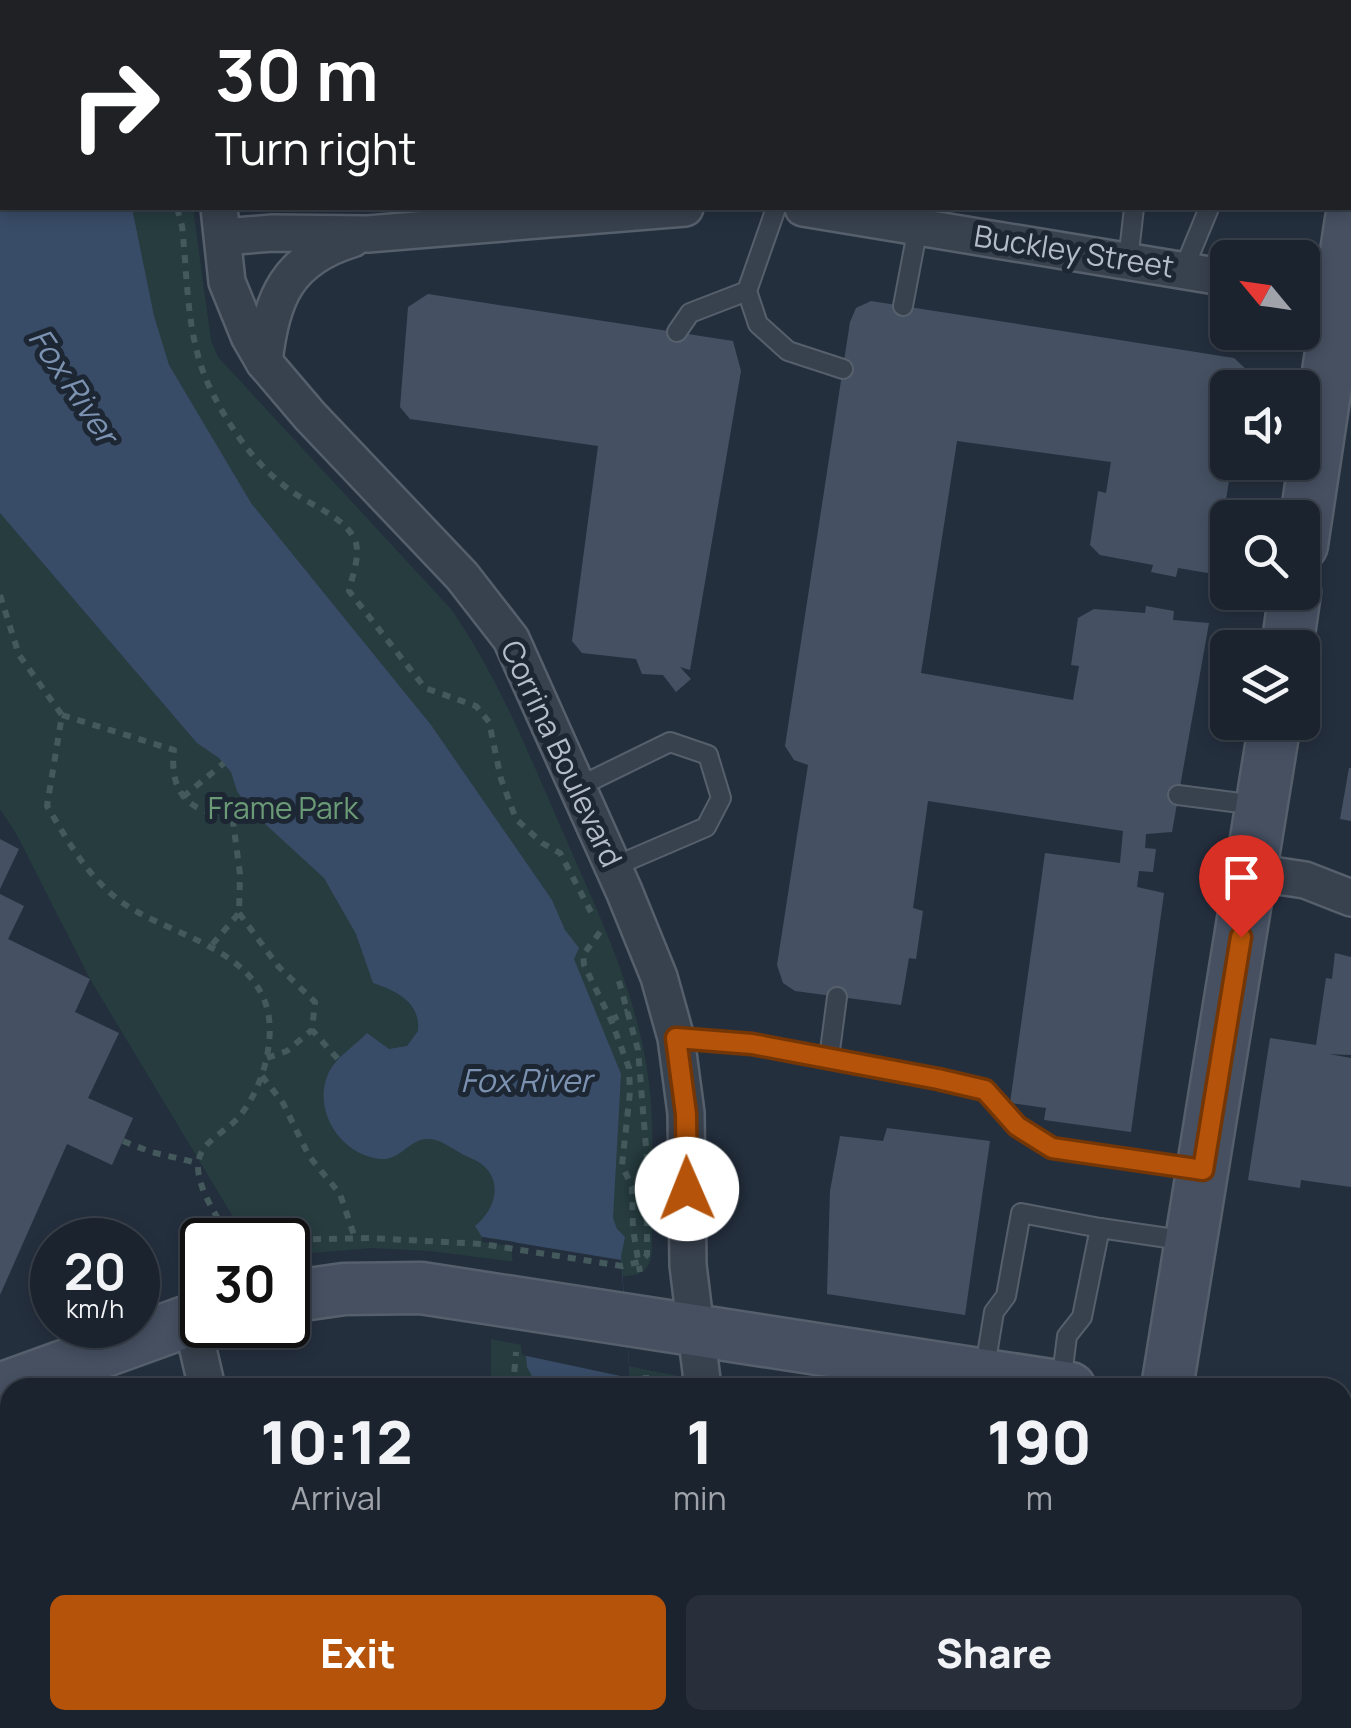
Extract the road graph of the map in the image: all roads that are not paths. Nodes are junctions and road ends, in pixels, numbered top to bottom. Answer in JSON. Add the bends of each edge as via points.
{"nodes":[{"id":1,"x":661,"y":210,"type":"edge"},
{"id":2,"x":775,"y":210,"type":"edge"},
{"id":3,"x":816,"y":210,"type":"edge"},
{"id":4,"x":1134,"y":210,"type":"edge"},
{"id":5,"x":1208,"y":210,"type":"edge"},
{"id":6,"x":1351,"y":219,"type":"edge"},
{"id":7,"x":221,"y":222,"type":"edge"},
{"id":8,"x":918,"y":226,"type":"junction"},
{"id":9,"x":368,"y":234,"type":"junction"},
{"id":10,"x":1128,"y":261,"type":"junction"},
{"id":11,"x":1184,"y":270,"type":"junction"},
{"id":12,"x":1210,"y":275,"type":"edge"},
{"id":13,"x":747,"y":291,"type":"junction"},
{"id":14,"x":1331,"y":299,"type":"edge"},
{"id":15,"x":903,"y":306,"type":"dead end"},
{"id":16,"x":677,"y":332,"type":"dead end"},
{"id":17,"x":264,"y":362,"type":"junction"},
{"id":18,"x":843,"y":369,"type":"dead end"},
{"id":19,"x":1307,"y":500,"type":"edge"},
{"id":20,"x":1273,"y":740,"type":"edge"},
{"id":21,"x":578,"y":787,"type":"junction"},
{"id":22,"x":1178,"y":796,"type":"dead end"},
{"id":23,"x":1262,"y":806,"type":"junction"},
{"id":24,"x":613,"y":867,"type":"junction"},
{"id":25,"x":1251,"y":872,"type":"junction"},
{"id":26,"x":1351,"y":898,"type":"edge"},
{"id":27,"x":837,"y":997,"type":"dead end"},
{"id":28,"x":676,"y":1038,"type":"junction"},
{"id":29,"x":829,"y":1058,"type":"junction"},
{"id":30,"x":1203,"y":1170,"type":"junction"},
{"id":31,"x":1100,"y":1228,"type":"junction"},
{"id":32,"x":1191,"y":1242,"type":"junction"},
{"id":33,"x":310,"y":1294,"type":"edge"},
{"id":34,"x":180,"y":1324,"type":"edge"},
{"id":35,"x":698,"y":1329,"type":"junction"},
{"id":36,"x":202,"y":1348,"type":"edge"},
{"id":37,"x":839,"y":1370,"type":"edge"},
{"id":38,"x":984,"y":1374,"type":"junction"},
{"id":39,"x":31,"y":1378,"type":"edge"},
{"id":40,"x":206,"y":1378,"type":"edge"},
{"id":41,"x":703,"y":1378,"type":"edge"},
{"id":42,"x":1009,"y":1378,"type":"edge"},
{"id":43,"x":1066,"y":1378,"type":"edge"},
{"id":44,"x":1170,"y":1378,"type":"edge"}],
"edges":[{"from":1,"to":9,"type":"street"},
{"from":2,"to":13,"type":"lane"},
{"from":3,"to":8,"type":"street","name":"Buckley Street"},
{"from":4,"to":10,"type":"lane"},
{"from":5,"to":11,"type":"lane"},
{"from":6,"to":14,"type":"main road"},
{"from":7,"to":9,"type":"street","via":[[273,233]]},
{"from":7,"to":17,"type":"street","name":"Corrina Boulevard","via":[[231,297]]},
{"from":8,"to":10,"type":"street","name":"Buckley Street"},
{"from":8,"to":15,"type":"lane"},
{"from":9,"to":17,"type":"street","via":[[307,258],[293,274],[273,311]]},
{"from":10,"to":11,"type":"street","name":"Buckley Street"},
{"from":11,"to":12,"type":"street","name":"Buckley Street"},
{"from":13,"to":16,"type":"lane","via":[[690,313]]},
{"from":13,"to":18,"type":"lane","via":[[758,324],[788,351]]},
{"from":14,"to":19,"type":"main road"},
{"from":17,"to":21,"type":"street","name":"Corrina Boulevard","via":[[489,608],[511,638]]},
{"from":20,"to":23,"type":"main road"},
{"from":21,"to":24,"type":"street","name":"Corrina Boulevard"},
{"from":21,"to":24,"type":"lane","via":[[670,742],[708,755],[720,798],[706,828]]},
{"from":22,"to":23,"type":"lane"},
{"from":23,"to":25,"type":"main road"},
{"from":24,"to":28,"type":"street","name":"Corrina Boulevard","via":[[659,977]]},
{"from":25,"to":26,"type":"street","via":[[1305,880]]},
{"from":25,"to":30,"type":"main road"},
{"from":27,"to":29,"type":"lane"},
{"from":28,"to":29,"type":"lane"},
{"from":28,"to":35,"type":"street","name":"Corrina Boulevard","via":[[686,1114],[688,1265]]},
{"from":29,"to":30,"type":"lane","via":[[985,1090],[1017,1126],[1052,1148]]},
{"from":30,"to":32,"type":"main road"},
{"from":31,"to":32,"type":"lane"},
{"from":31,"to":38,"type":"lane","via":[[1021,1213]]},
{"from":31,"to":43,"type":"lane","via":[[1082,1317],[1068,1336]]},
{"from":32,"to":44,"type":"main road"},
{"from":33,"to":35,"type":"main road","via":[[421,1288],[487,1299],[633,1296]]},
{"from":34,"to":39,"type":"main road"},
{"from":35,"to":37,"type":"main road"},
{"from":35,"to":41,"type":"street","name":"Corrina Boulevard"},
{"from":36,"to":40,"type":"street"},
{"from":37,"to":38,"type":"main road"},
{"from":38,"to":42,"type":"main road"}]}
